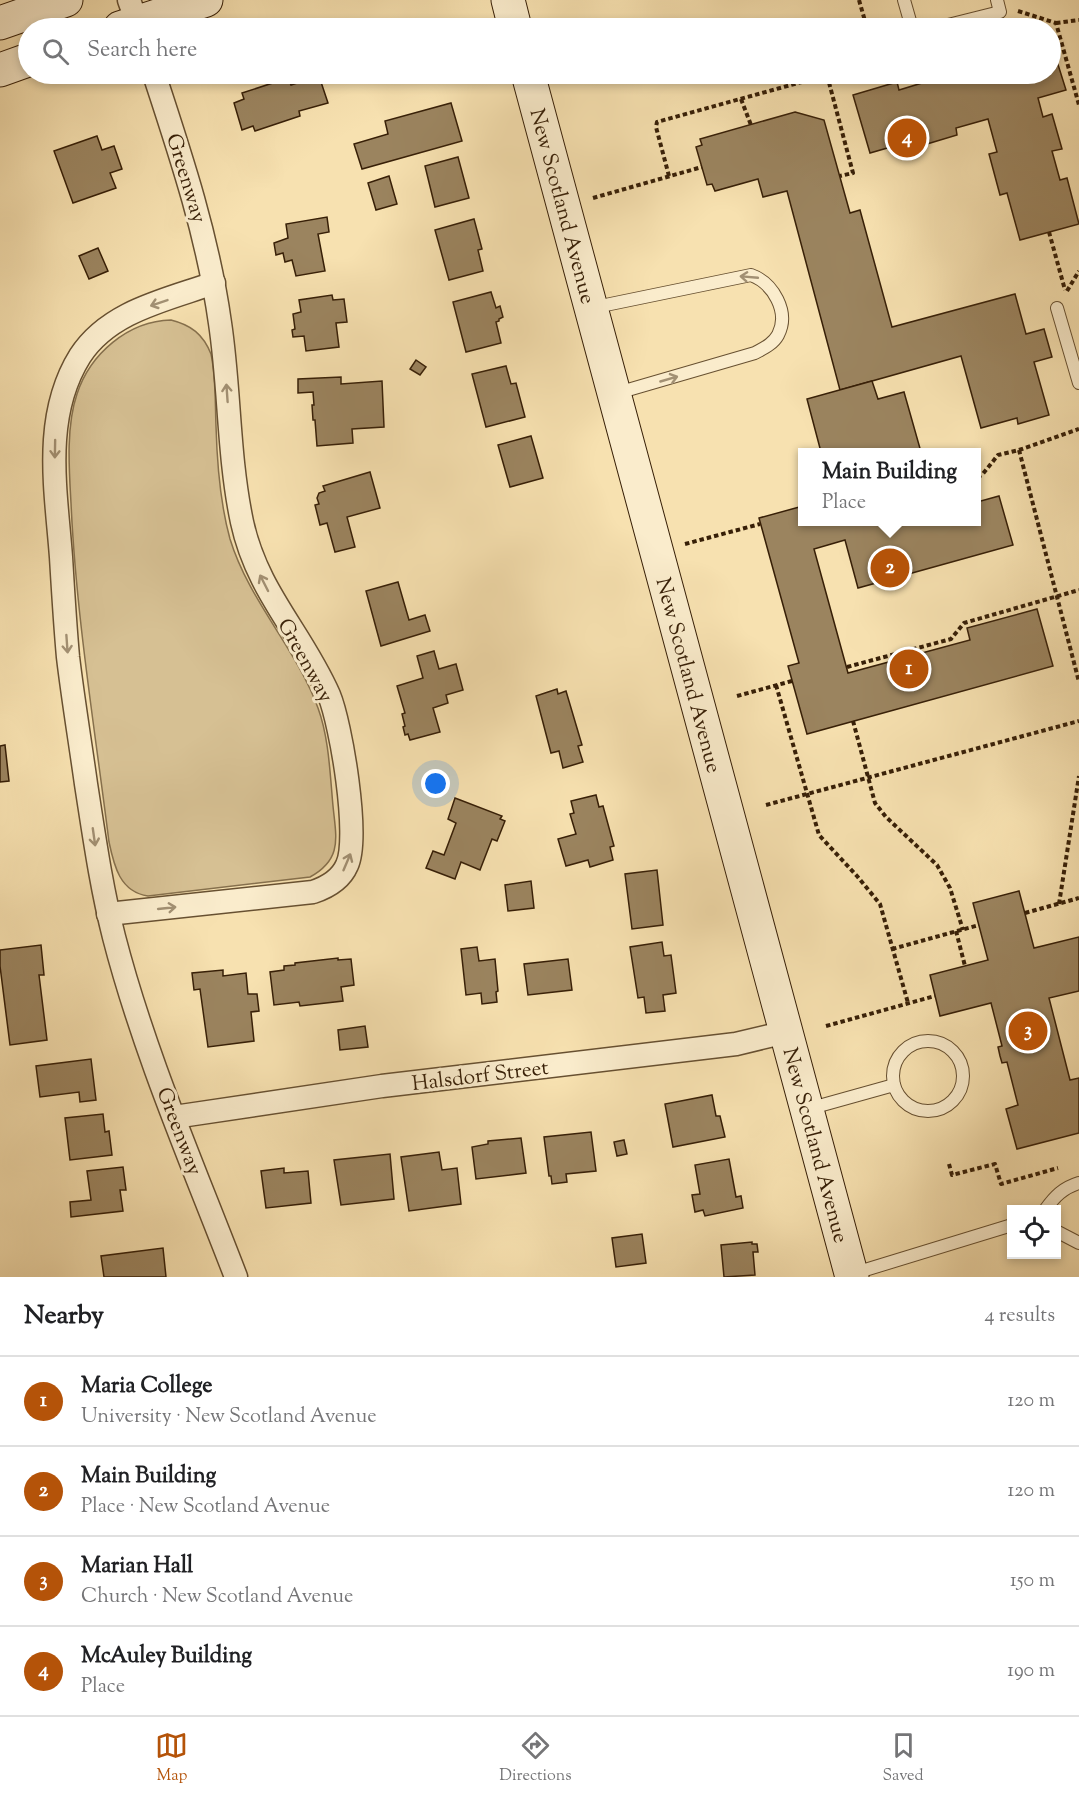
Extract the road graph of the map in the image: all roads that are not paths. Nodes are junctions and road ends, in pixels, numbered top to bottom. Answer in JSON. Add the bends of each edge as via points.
{"nodes":[{"id":1,"x":66,"y":0,"type":"edge"},
{"id":2,"x":206,"y":0,"type":"edge"},
{"id":3,"x":508,"y":0,"type":"edge"},
{"id":4,"x":904,"y":0,"type":"edge"},
{"id":5,"x":997,"y":0,"type":"edge"},
{"id":6,"x":138,"y":18,"type":"edge"},
{"id":7,"x":513,"y":18,"type":"edge"},
{"id":8,"x":909,"y":18,"type":"edge"},
{"id":9,"x":976,"y":18,"type":"edge"},
{"id":10,"x":0,"y":23,"type":"edge"},
{"id":11,"x":18,"y":64,"type":"edge"},
{"id":12,"x":0,"y":70,"type":"edge"},
{"id":13,"x":157,"y":84,"type":"edge"},
{"id":14,"x":531,"y":84,"type":"edge"},
{"id":15,"x":214,"y":284,"type":"junction"},
{"id":16,"x":1057,"y":308,"type":"dead end"},
{"id":17,"x":590,"y":309,"type":"junction"},
{"id":18,"x":1079,"y":383,"type":"edge"},
{"id":19,"x":613,"y":395,"type":"junction"},
{"id":20,"x":108,"y":914,"type":"junction"},
{"id":21,"x":786,"y":1032,"type":"junction"},
{"id":22,"x":894,"y":1085,"type":"junction"},
{"id":23,"x":806,"y":1109,"type":"junction"},
{"id":24,"x":174,"y":1117,"type":"junction"},
{"id":25,"x":1079,"y":1183,"type":"edge"},
{"id":26,"x":1048,"y":1205,"type":"edge"},
{"id":27,"x":1007,"y":1226,"type":"edge"},
{"id":28,"x":1061,"y":1234,"type":"edge"},
{"id":29,"x":1079,"y":1243,"type":"edge"},
{"id":30,"x":852,"y":1276,"type":"edge"},
{"id":31,"x":236,"y":1277,"type":"edge"}],
"edges":[{"from":1,"to":10,"type":"street"},
{"from":2,"to":6,"type":"street"},
{"from":3,"to":7,"type":"street"},
{"from":4,"to":8,"type":"lane"},
{"from":5,"to":9,"type":"lane","via":[[1000,12]]},
{"from":11,"to":12,"type":"street"},
{"from":13,"to":15,"type":"street","name":"Greenway","via":[[195,202]]},
{"from":14,"to":17,"type":"street","name":"New Scotland Avenue"},
{"from":15,"to":20,"type":"street","name":"Greenway","one_way":true,"via":[[132,312],[104,329],[78,361],[59,405],[55,486],[68,656]]},
{"from":20,"to":15,"type":"street","name":"Greenway","one_way":true,"via":[[313,892],[336,880],[348,864],[351,852],[338,720],[321,678],[262,581],[242,523]]},
{"from":16,"to":18,"type":"lane"},
{"from":17,"to":19,"type":"street","name":"New Scotland Avenue"},
{"from":19,"to":17,"type":"lane","one_way":true,"via":[[756,354],[778,334],[780,306],[771,287],[751,275]]},
{"from":19,"to":21,"type":"street","name":"New Scotland Avenue"},
{"from":20,"to":24,"type":"street","name":"Greenway","via":[[138,1017]]},
{"from":21,"to":23,"type":"street","name":"New Scotland Avenue"},
{"from":21,"to":24,"type":"street","name":"Halsdorf Street","via":[[736,1044],[382,1086]]},
{"from":22,"to":22,"type":"lane","via":[[900,1098],[911,1107],[934,1110],[950,1103],[958,1093],[963,1080],[961,1066],[945,1045],[918,1042],[897,1059]]},
{"from":22,"to":23,"type":"lane"},
{"from":23,"to":30,"type":"street","name":"New Scotland Avenue"},
{"from":24,"to":31,"type":"street","name":"Greenway"},
{"from":25,"to":26,"type":"lane","via":[[1068,1186]]},
{"from":27,"to":30,"type":"lane"},
{"from":28,"to":29,"type":"lane"}]}
